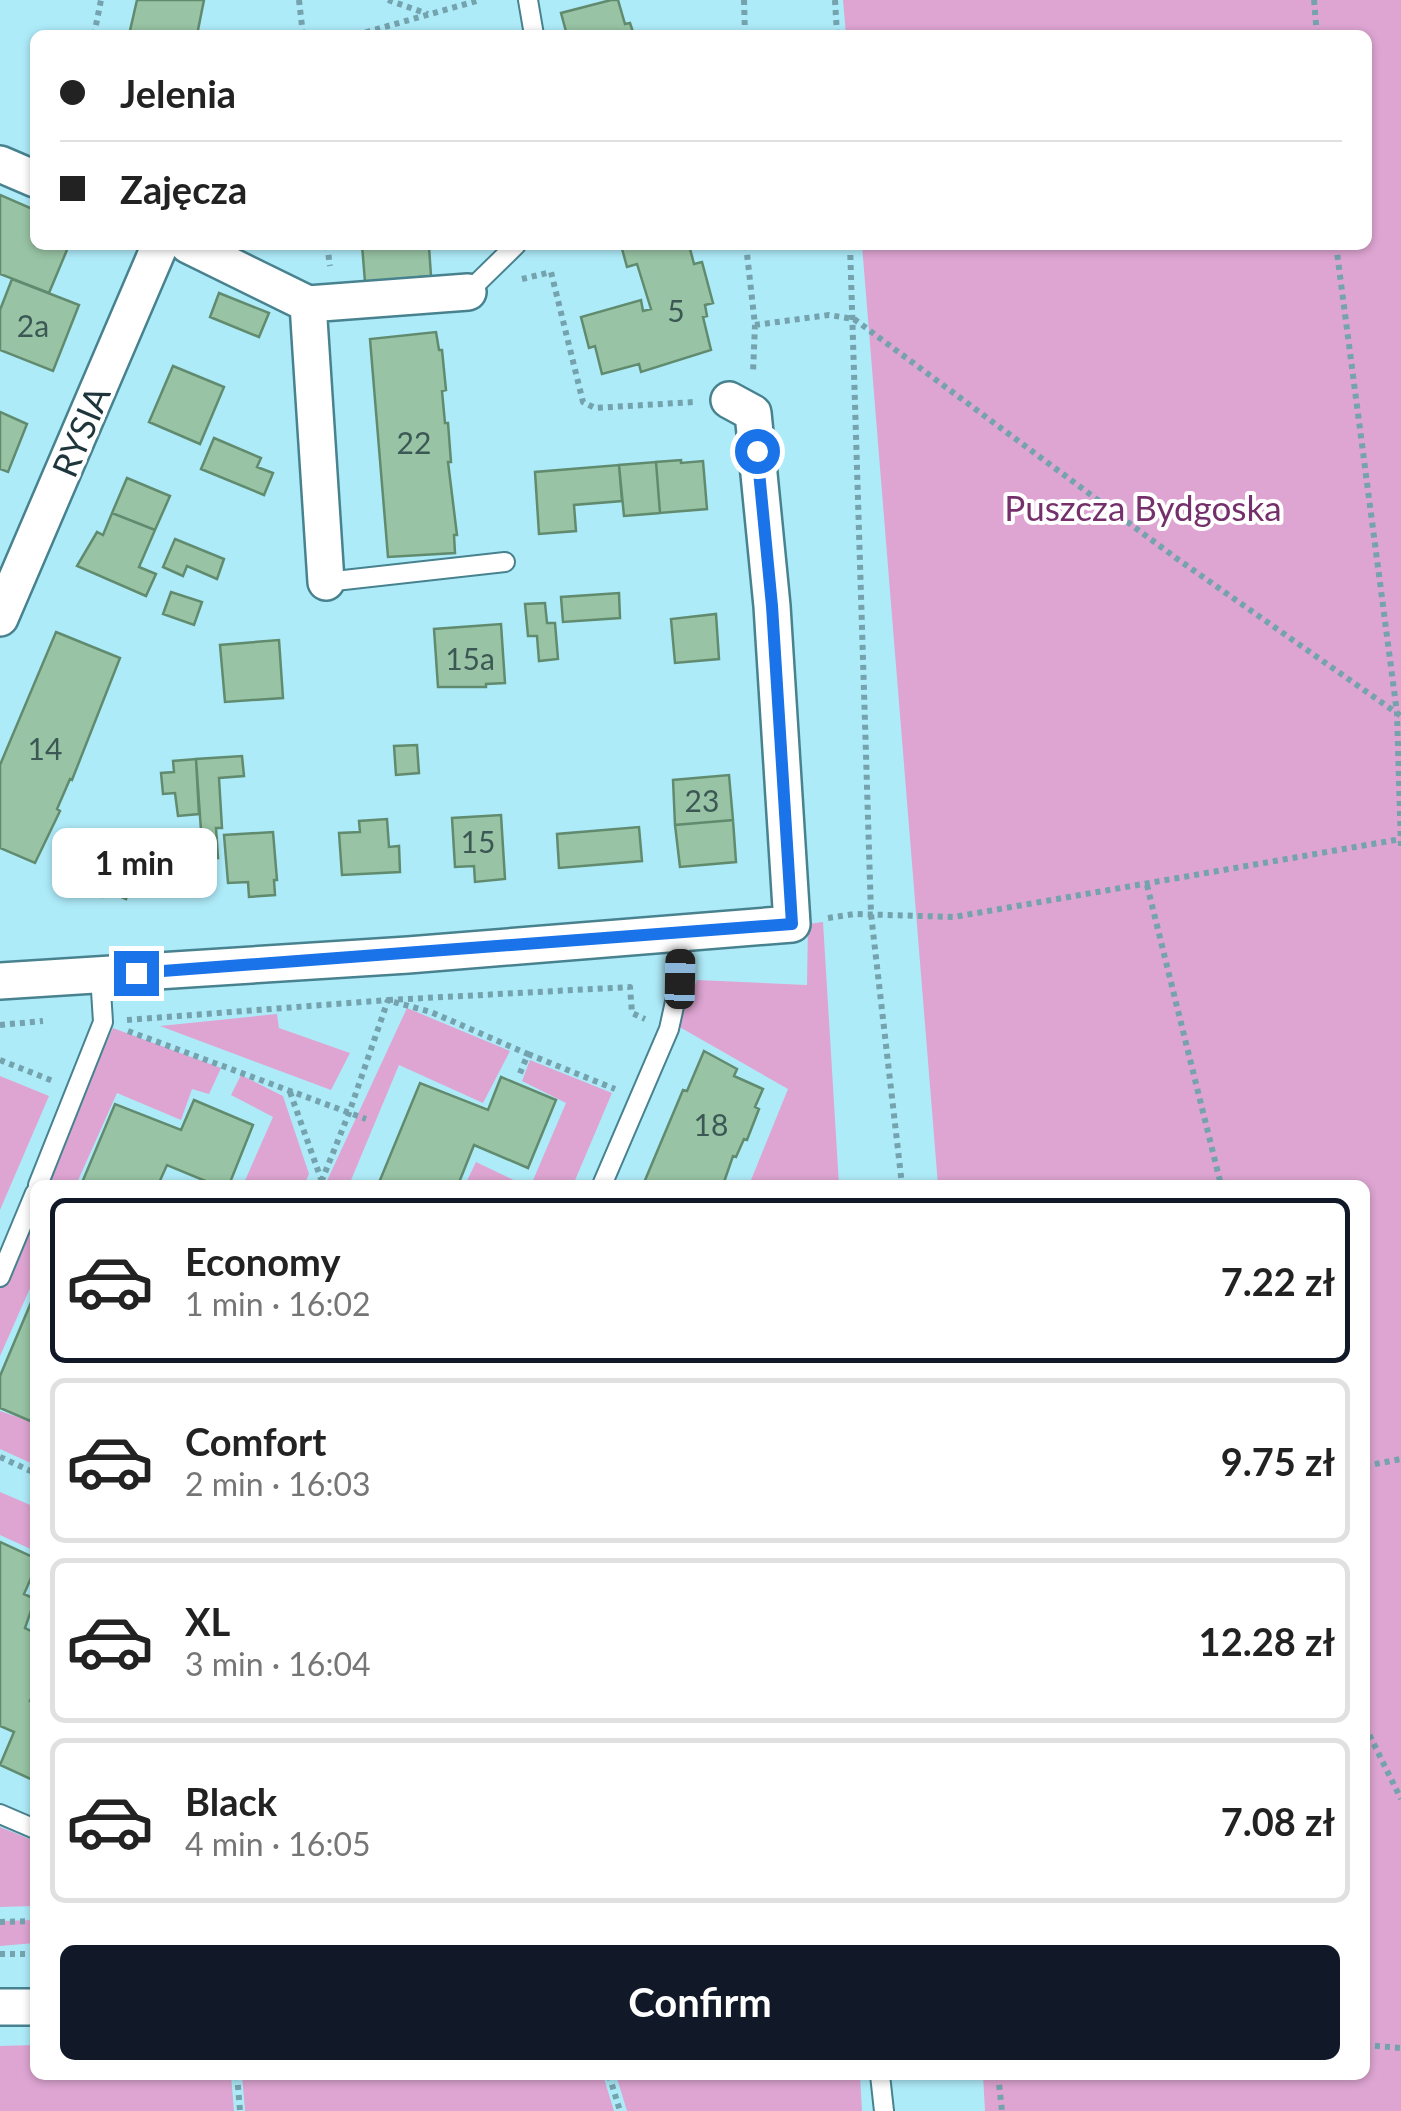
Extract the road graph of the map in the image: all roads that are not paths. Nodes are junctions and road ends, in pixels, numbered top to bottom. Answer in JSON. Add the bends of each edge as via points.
{"nodes":[{"id":1,"x":528,"y":0,"type":"edge"},
{"id":2,"x":533,"y":30,"type":"edge"},
{"id":3,"x":0,"y":164,"type":"edge"},
{"id":4,"x":30,"y":177,"type":"edge"},
{"id":5,"x":158,"y":250,"type":"edge"},
{"id":6,"x":198,"y":250,"type":"edge"},
{"id":7,"x":511,"y":250,"type":"edge"},
{"id":8,"x":468,"y":292,"type":"joint"},
{"id":9,"x":308,"y":304,"type":"junction"},
{"id":10,"x":730,"y":400,"type":"road end"},
{"id":11,"x":504,"y":562,"type":"dead end"},
{"id":12,"x":326,"y":582,"type":"joint"},
{"id":13,"x":0,"y":618,"type":"edge"},
{"id":14,"x":680,"y":933,"type":"junction"},
{"id":15,"x":100,"y":976,"type":"junction"},
{"id":16,"x":0,"y":981,"type":"edge"},
{"id":17,"x":40,"y":1180,"type":"edge"},
{"id":18,"x":604,"y":1180,"type":"edge"},
{"id":19,"x":30,"y":1205,"type":"edge"},
{"id":20,"x":0,"y":1276,"type":"edge"},
{"id":21,"x":0,"y":1814,"type":"edge"},
{"id":22,"x":30,"y":1828,"type":"edge"},
{"id":23,"x":30,"y":2007,"type":"edge"},
{"id":24,"x":0,"y":2008,"type":"edge"},
{"id":25,"x":881,"y":2080,"type":"edge"},
{"id":26,"x":884,"y":2111,"type":"edge"}],
"edges":[{"from":1,"to":2,"type":"lane"},
{"from":3,"to":4,"type":"street"},
{"from":5,"to":13,"type":"street","name":"RYSIA"},
{"from":6,"to":9,"type":"street"},
{"from":7,"to":8,"type":"lane"},
{"from":8,"to":9,"type":"street"},
{"from":9,"to":12,"type":"street"},
{"from":10,"to":14,"type":"street","via":[[753,413],[792,924]]},
{"from":11,"to":12,"type":"lane"},
{"from":14,"to":15,"type":"street"},
{"from":14,"to":18,"type":"lane","via":[[680,979],[669,1029]]},
{"from":15,"to":16,"type":"street"},
{"from":15,"to":17,"type":"lane","via":[[104,1022]]},
{"from":19,"to":20,"type":"lane"},
{"from":21,"to":22,"type":"lane"},
{"from":23,"to":24,"type":"street"},
{"from":25,"to":26,"type":"lane"}]}
